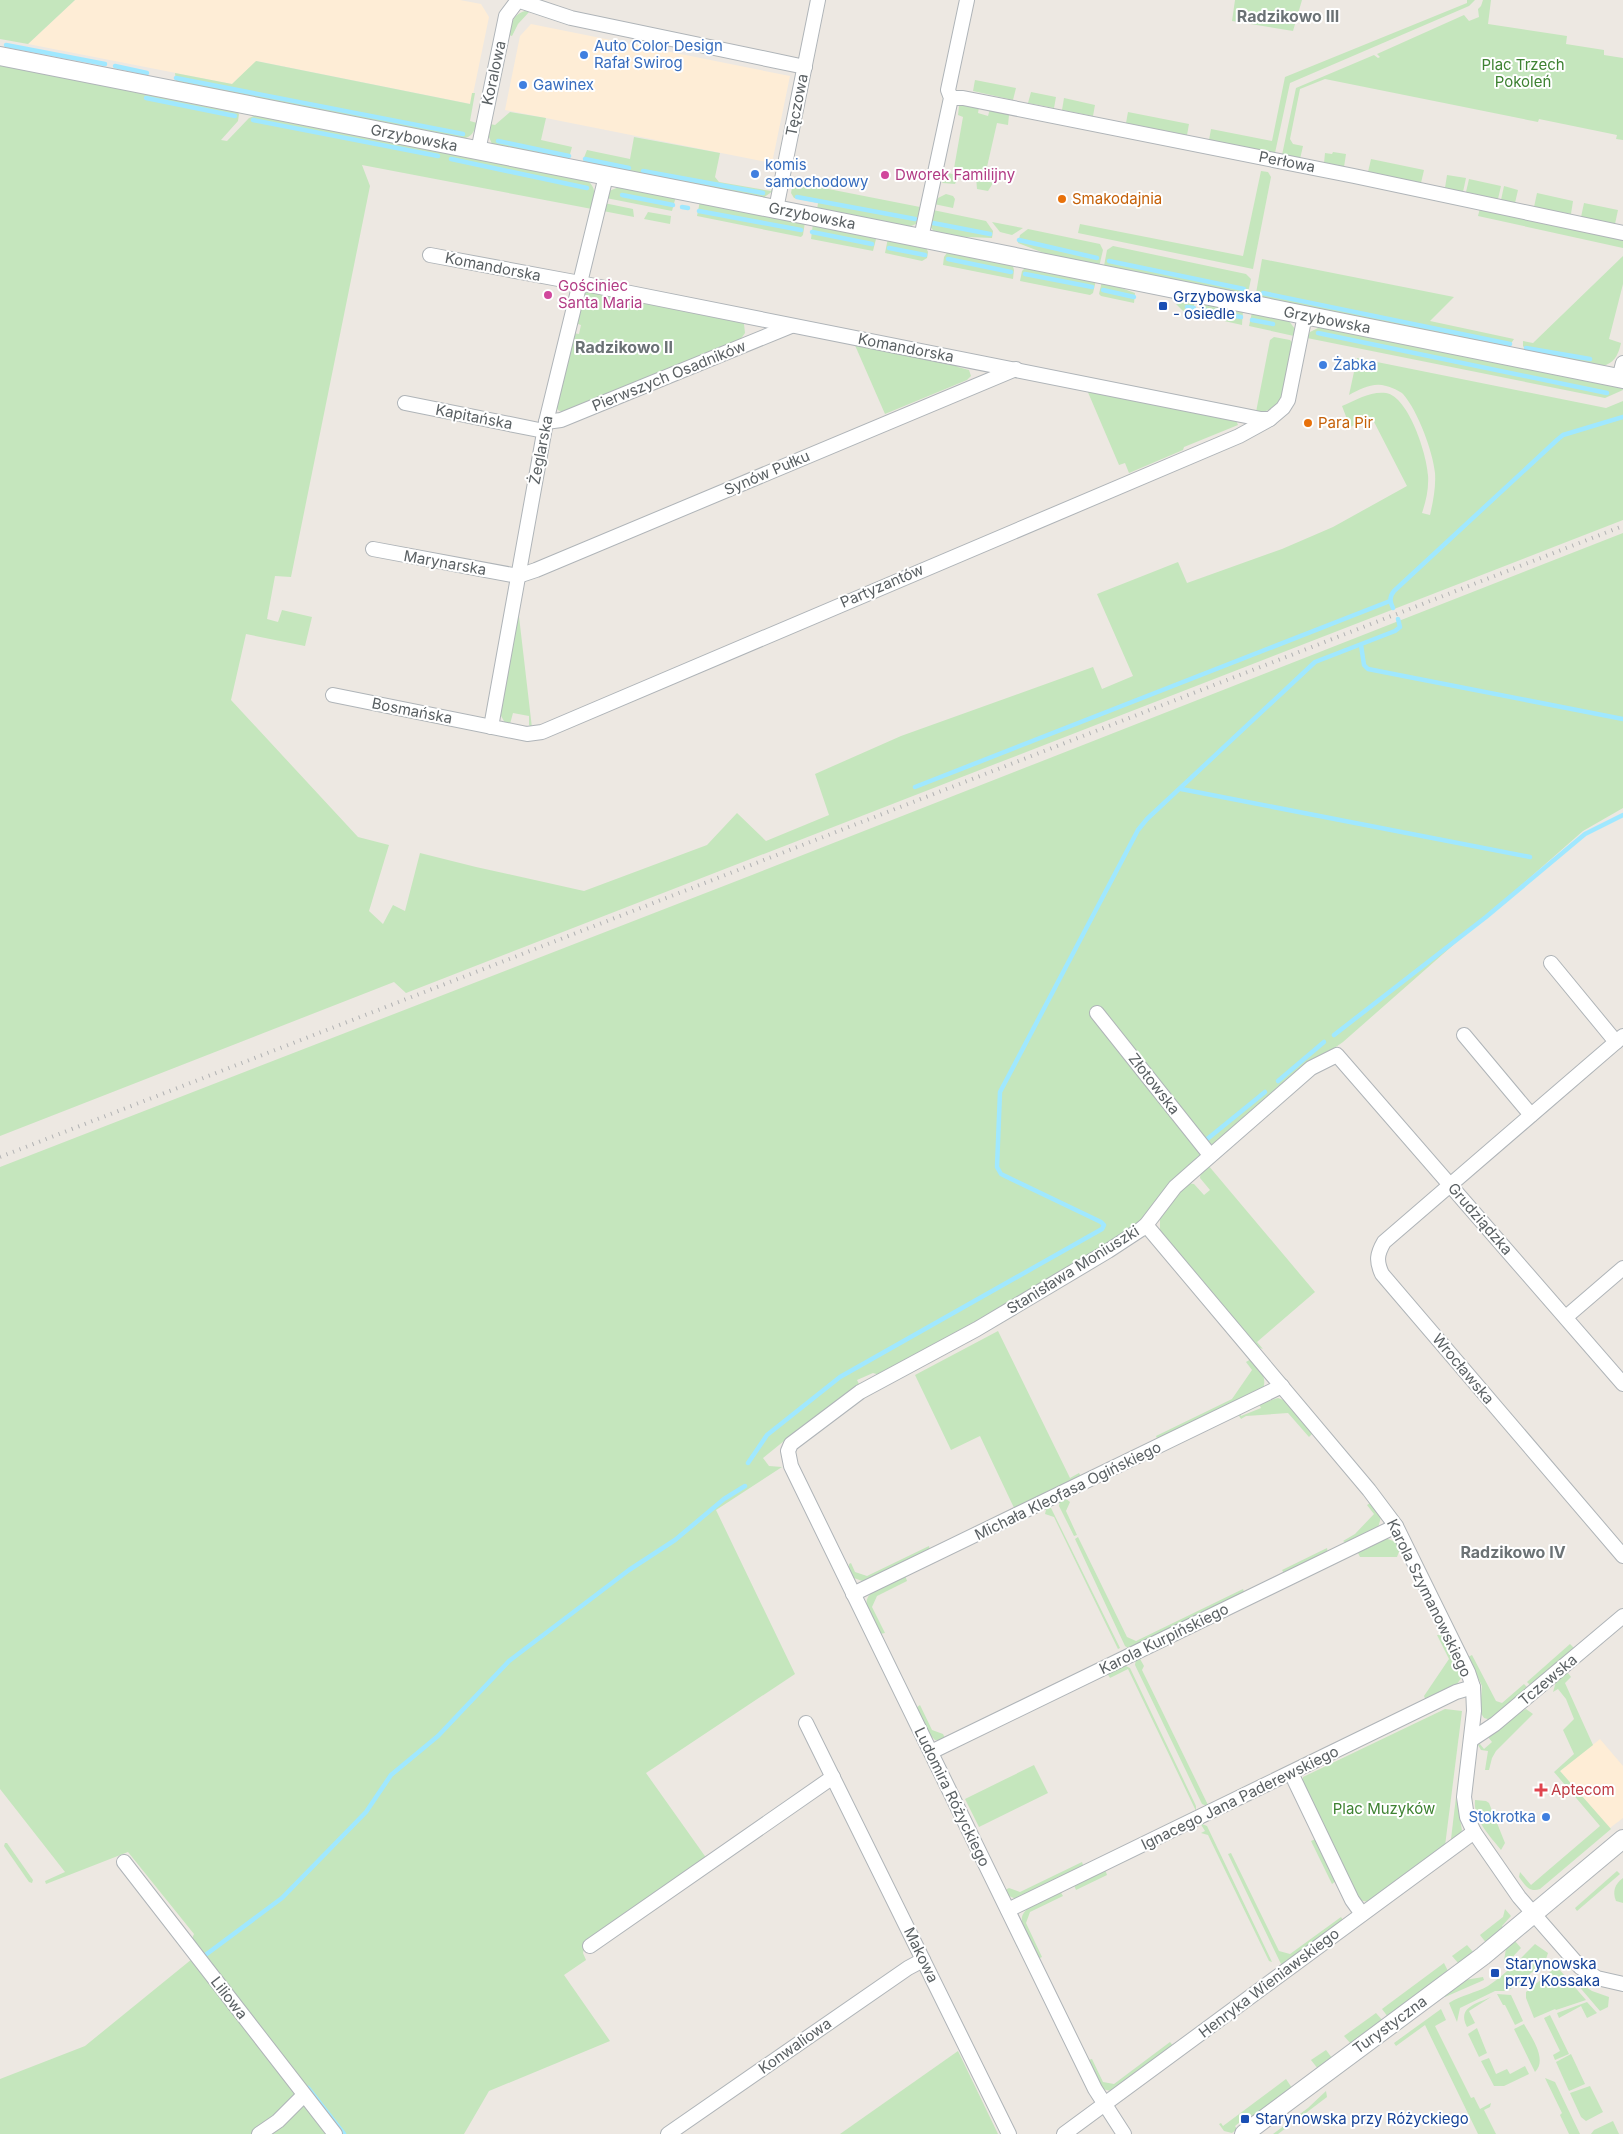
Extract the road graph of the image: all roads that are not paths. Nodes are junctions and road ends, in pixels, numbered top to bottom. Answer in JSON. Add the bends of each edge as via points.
{"nodes":[{"id":1,"x":518,"y":0,"type":"edge"},
{"id":2,"x":818,"y":0,"type":"edge"},
{"id":3,"x":967,"y":0,"type":"edge"},
{"id":4,"x":0,"y":56,"type":"edge"},
{"id":5,"x":805,"y":67,"type":"junction"},
{"id":6,"x":951,"y":98,"type":"junction"},
{"id":7,"x":478,"y":151,"type":"junction"},
{"id":8,"x":606,"y":176,"type":"junction"},
{"id":9,"x":776,"y":209,"type":"junction"},
{"id":10,"x":1623,"y":233,"type":"edge"},
{"id":11,"x":921,"y":238,"type":"junction"},
{"id":12,"x":430,"y":255,"type":"dead end"},
{"id":13,"x":580,"y":283,"type":"junction"},
{"id":14,"x":1305,"y":315,"type":"junction"},
{"id":15,"x":791,"y":326,"type":"junction"},
{"id":16,"x":1016,"y":369,"type":"junction"},
{"id":17,"x":1622,"y":374,"type":"edge"},
{"id":18,"x":405,"y":403,"type":"dead end"},
{"id":19,"x":1270,"y":419,"type":"junction"},
{"id":20,"x":545,"y":427,"type":"junction"},
{"id":21,"x":373,"y":549,"type":"dead end"},
{"id":22,"x":518,"y":576,"type":"junction"},
{"id":23,"x":333,"y":695,"type":"dead end"},
{"id":24,"x":491,"y":727,"type":"junction"},
{"id":25,"x":1551,"y":963,"type":"dead end"},
{"id":26,"x":1098,"y":1013,"type":"dead end"},
{"id":27,"x":1464,"y":1036,"type":"dead end"},
{"id":28,"x":1620,"y":1039,"type":"edge"},
{"id":29,"x":1337,"y":1055,"type":"joint"},
{"id":30,"x":1531,"y":1115,"type":"junction"},
{"id":31,"x":1210,"y":1155,"type":"junction"},
{"id":32,"x":1450,"y":1185,"type":"junction"},
{"id":33,"x":1146,"y":1225,"type":"junction"},
{"id":34,"x":1623,"y":1268,"type":"edge"},
{"id":35,"x":1566,"y":1317,"type":"junction"},
{"id":36,"x":1623,"y":1384,"type":"edge"},
{"id":37,"x":1282,"y":1386,"type":"junction"},
{"id":38,"x":788,"y":1455,"type":"joint"},
{"id":39,"x":1396,"y":1526,"type":"junction"},
{"id":40,"x":1623,"y":1556,"type":"edge"},
{"id":41,"x":853,"y":1594,"type":"junction"},
{"id":42,"x":1623,"y":1616,"type":"edge"},
{"id":43,"x":1473,"y":1687,"type":"junction"},
{"id":44,"x":806,"y":1723,"type":"dead end"},
{"id":45,"x":1471,"y":1740,"type":"junction"},
{"id":46,"x":931,"y":1752,"type":"junction"},
{"id":47,"x":1291,"y":1773,"type":"junction"},
{"id":48,"x":833,"y":1777,"type":"junction"},
{"id":49,"x":1474,"y":1832,"type":"junction"},
{"id":50,"x":1623,"y":1839,"type":"edge"},
{"id":51,"x":124,"y":1862,"type":"dead end"},
{"id":52,"x":1008,"y":1910,"type":"junction"},
{"id":53,"x":1362,"y":1914,"type":"junction"},
{"id":54,"x":1535,"y":1914,"type":"junction"},
{"id":55,"x":590,"y":1946,"type":"dead end"},
{"id":56,"x":923,"y":1960,"type":"junction"},
{"id":57,"x":1623,"y":1984,"type":"edge"},
{"id":58,"x":304,"y":2095,"type":"junction"},
{"id":59,"x":1104,"y":2105,"type":"junction"},
{"id":60,"x":259,"y":2134,"type":"edge"},
{"id":61,"x":335,"y":2134,"type":"edge"},
{"id":62,"x":668,"y":2134,"type":"edge"},
{"id":63,"x":1008,"y":2134,"type":"edge"},
{"id":64,"x":1064,"y":2134,"type":"edge"},
{"id":65,"x":1124,"y":2134,"type":"edge"},
{"id":66,"x":1244,"y":2134,"type":"edge"}],
"edges":[{"from":1,"to":5,"type":"street","via":[[571,18]]},
{"from":1,"to":7,"type":"street","name":"Koralowa","via":[[506,16]]},
{"from":2,"to":5,"type":"street","name":"Tęczowa"},
{"from":3,"to":6,"type":"street","via":[[948,90]]},
{"from":4,"to":7,"type":"street","name":"Grzybowska"},
{"from":5,"to":9,"type":"street","name":"Tęczowa"},
{"from":6,"to":10,"type":"street","name":"Perłowa","via":[[1354,176]]},
{"from":6,"to":11,"type":"street"},
{"from":7,"to":8,"type":"street","name":"Grzybowska"},
{"from":8,"to":9,"type":"street","name":"Grzybowska"},
{"from":8,"to":13,"type":"street","name":"Żeglarska"},
{"from":9,"to":11,"type":"street","name":"Grzybowska"},
{"from":11,"to":14,"type":"street","name":"Grzybowska"},
{"from":12,"to":13,"type":"street","name":"Komandorska"},
{"from":13,"to":15,"type":"street","name":"Komandorska"},
{"from":13,"to":20,"type":"street","name":"Żeglarska"},
{"from":14,"to":17,"type":"street","name":"Grzybowska"},
{"from":14,"to":19,"type":"street","via":[[1288,400]]},
{"from":15,"to":16,"type":"street","name":"Komandorska"},
{"from":15,"to":20,"type":"street","name":"Pierwszych Osadników"},
{"from":16,"to":19,"type":"street","name":"Komandorska"},
{"from":16,"to":22,"type":"street","name":"Synów Pułku"},
{"from":18,"to":20,"type":"street","name":"Kapitańska"},
{"from":19,"to":24,"type":"street","name":"Partyzantów","via":[[1239,436],[542,732],[527,734]]},
{"from":20,"to":22,"type":"street","name":"Żeglarska"},
{"from":21,"to":22,"type":"street","name":"Marynarska"},
{"from":22,"to":24,"type":"street","name":"Żeglarska"},
{"from":23,"to":24,"type":"street","name":"Bosmańska"},
{"from":25,"to":28,"type":"street"},
{"from":26,"to":31,"type":"street","name":"Złotowska"},
{"from":27,"to":30,"type":"street"},
{"from":28,"to":30,"type":"street"},
{"from":29,"to":31,"type":"street","name":"Stanisława Moniuszki","via":[[1311,1068]]},
{"from":29,"to":32,"type":"street","name":"Grudziądzka"},
{"from":30,"to":32,"type":"street"},
{"from":31,"to":33,"type":"street","name":"Stanisława Moniuszki","via":[[1175,1187]]},
{"from":32,"to":35,"type":"street","name":"Grudziądzka"},
{"from":32,"to":40,"type":"street","name":"Wrocławska","via":[[1384,1242],[1378,1252],[1377,1264],[1382,1274]]},
{"from":33,"to":37,"type":"street","name":"Karola Szymanowskiego"},
{"from":33,"to":38,"type":"street","name":"Stanisława Moniuszki","via":[[977,1329],[860,1392],[791,1444]]},
{"from":34,"to":35,"type":"street"},
{"from":35,"to":36,"type":"street","name":"Grudziądzka"},
{"from":37,"to":39,"type":"street","name":"Karola Szymanowskiego"},
{"from":37,"to":41,"type":"street","name":"Michała Kleofasa Ogińskiego"},
{"from":38,"to":41,"type":"street","name":"Ludomira Różyckiego"},
{"from":39,"to":43,"type":"street","name":"Karola Szymanowskiego"},
{"from":39,"to":46,"type":"street","name":"Karola Kurpińskiego"},
{"from":41,"to":46,"type":"street","name":"Ludomira Różyckiego"},
{"from":42,"to":45,"type":"street","name":"Tczewska","via":[[1495,1724]]},
{"from":43,"to":45,"type":"street","name":"Karola Szymanowskiego"},
{"from":43,"to":47,"type":"street","name":"Ignacego Jana Paderewskiego","via":[[1456,1692]]},
{"from":44,"to":48,"type":"street","name":"Makowa"},
{"from":45,"to":49,"type":"street","name":"Karola Szymanowskiego","via":[[1464,1798],[1466,1817]]},
{"from":46,"to":52,"type":"street","name":"Ludomira Różyckiego"},
{"from":47,"to":52,"type":"street","name":"Ignacego Jana Paderewskiego"},
{"from":47,"to":53,"type":"street","via":[[1352,1900]]},
{"from":48,"to":55,"type":"street"},
{"from":48,"to":56,"type":"street","name":"Makowa"},
{"from":49,"to":53,"type":"street","name":"Henryka Wieniawskiego"},
{"from":49,"to":54,"type":"street","name":"Karola Szymanowskiego"},
{"from":50,"to":54,"type":"street","name":"Turystyczna"},
{"from":51,"to":58,"type":"street","name":"Liliowa"},
{"from":52,"to":59,"type":"street","name":"Ludomira Różyckiego"},
{"from":53,"to":59,"type":"street","name":"Henryka Wieniawskiego"},
{"from":54,"to":57,"type":"street","name":"Karola Szymanowskiego","via":[[1585,1971],[1603,1980]]},
{"from":54,"to":66,"type":"street","name":"Turystyczna"},
{"from":56,"to":62,"type":"street","name":"Konwaliowa"},
{"from":56,"to":63,"type":"street","name":"Makowa"},
{"from":58,"to":60,"type":"street","via":[[278,2121]]},
{"from":58,"to":61,"type":"street","name":"Liliowa"},
{"from":59,"to":64,"type":"street","name":"Henryka Wieniawskiego"},
{"from":59,"to":65,"type":"street","name":"Ludomira Różyckiego"}]}
